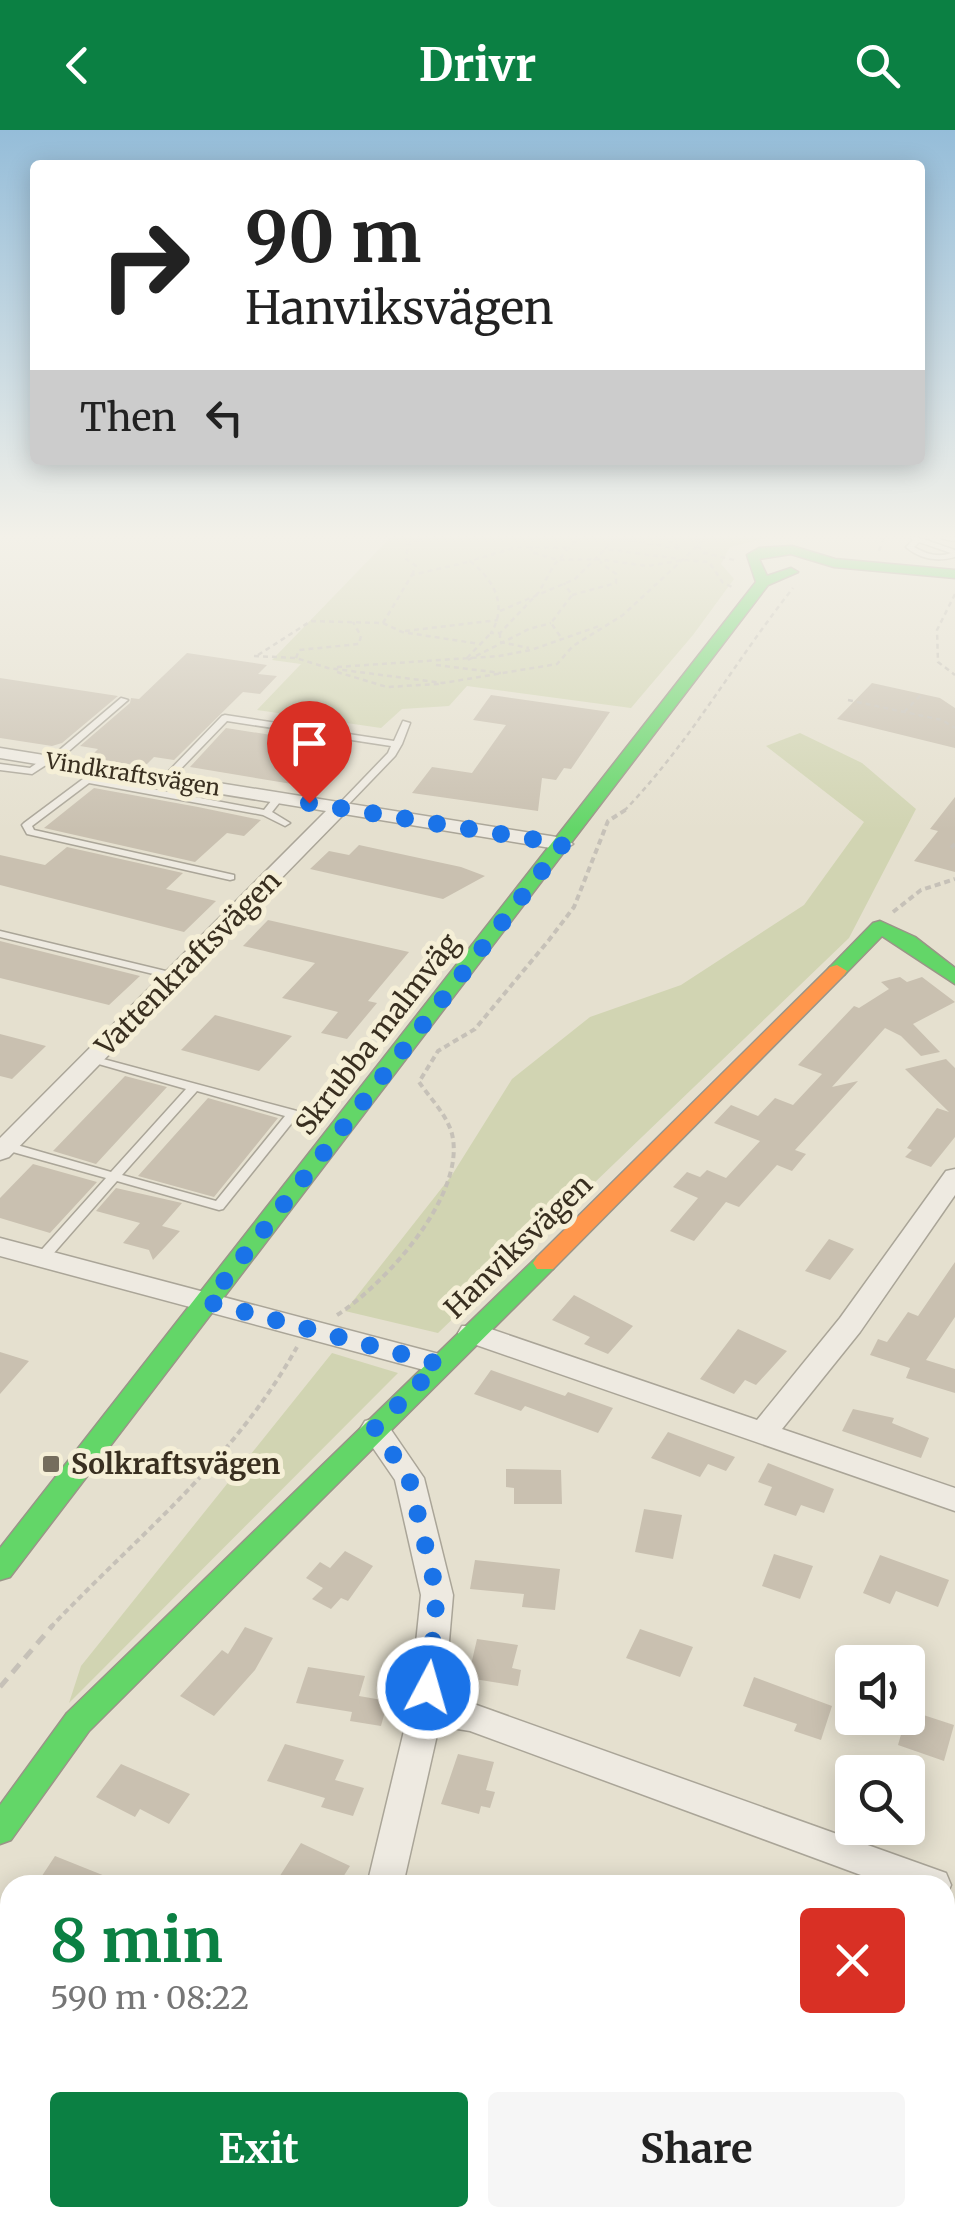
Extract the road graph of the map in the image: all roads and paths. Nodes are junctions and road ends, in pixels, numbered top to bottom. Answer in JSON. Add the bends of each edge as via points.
{"nodes":[{"id":1,"x":289,"y":635,"type":"edge"},
{"id":2,"x":360,"y":635,"type":"edge"},
{"id":3,"x":421,"y":635,"type":"edge"},
{"id":4,"x":488,"y":635,"type":"edge"},
{"id":5,"x":500,"y":635,"type":"edge"},
{"id":6,"x":518,"y":635,"type":"edge"},
{"id":7,"x":564,"y":635,"type":"edge"},
{"id":8,"x":591,"y":635,"type":"edge"},
{"id":9,"x":714,"y":635,"type":"edge"},
{"id":10,"x":756,"y":635,"type":"edge"},
{"id":11,"x":937,"y":635,"type":"edge"},
{"id":12,"x":560,"y":636,"type":"joint"},
{"id":13,"x":500,"y":642,"type":"junction"},
{"id":14,"x":480,"y":644,"type":"junction"},
{"id":15,"x":534,"y":648,"type":"junction"},
{"id":16,"x":296,"y":658,"type":"junction"},
{"id":17,"x":464,"y":662,"type":"junction"},
{"id":18,"x":423,"y":663,"type":"junction"},
{"id":19,"x":328,"y":668,"type":"junction"},
{"id":20,"x":515,"y":674,"type":"junction"},
{"id":21,"x":955,"y":674,"type":"edge"},
{"id":22,"x":443,"y":683,"type":"junction"},
{"id":23,"x":921,"y":695,"type":"dead end"},
{"id":24,"x":124,"y":700,"type":"dead end"},
{"id":25,"x":848,"y":700,"type":"dead end"},
{"id":26,"x":869,"y":704,"type":"junction"},
{"id":27,"x":864,"y":710,"type":"dead end"},
{"id":28,"x":904,"y":712,"type":"junction"},
{"id":29,"x":928,"y":718,"type":"junction"},
{"id":30,"x":406,"y":723,"type":"dead end"},
{"id":31,"x":922,"y":725,"type":"dead end"},
{"id":32,"x":955,"y":728,"type":"edge"},
{"id":33,"x":398,"y":744,"type":"junction"},
{"id":34,"x":0,"y":753,"type":"edge"},
{"id":35,"x":44,"y":764,"type":"junction"},
{"id":36,"x":0,"y":767,"type":"edge"},
{"id":37,"x":93,"y":774,"type":"junction"},
{"id":38,"x":166,"y":779,"type":"junction"},
{"id":39,"x":21,"y":784,"type":"dead end"},
{"id":40,"x":272,"y":806,"type":"junction"},
{"id":41,"x":340,"y":808,"type":"junction"},
{"id":42,"x":285,"y":823,"type":"dead end"},
{"id":43,"x":563,"y":844,"type":"junction"},
{"id":44,"x":230,"y":877,"type":"dead end"},
{"id":45,"x":955,"y":879,"type":"edge"},
{"id":46,"x":880,"y":927,"type":"junction"},
{"id":47,"x":0,"y":934,"type":"edge"},
{"id":48,"x":174,"y":976,"type":"junction"},
{"id":49,"x":955,"y":978,"type":"edge"},
{"id":50,"x":92,"y":1058,"type":"junction"},
{"id":51,"x":194,"y":1087,"type":"junction"},
{"id":52,"x":3,"y":1149,"type":"edge"},
{"id":53,"x":955,"y":1177,"type":"edge"},
{"id":54,"x":113,"y":1178,"type":"junction"},
{"id":55,"x":0,"y":1247,"type":"edge"},
{"id":56,"x":41,"y":1258,"type":"junction"},
{"id":57,"x":208,"y":1302,"type":"junction"},
{"id":58,"x":306,"y":1328,"type":"junction"},
{"id":59,"x":472,"y":1333,"type":"junction"},
{"id":60,"x":439,"y":1364,"type":"junction"},
{"id":61,"x":375,"y":1428,"type":"junction"},
{"id":62,"x":764,"y":1433,"type":"junction"},
{"id":63,"x":955,"y":1500,"type":"edge"},
{"id":64,"x":0,"y":1569,"type":"edge"},
{"id":65,"x":0,"y":1686,"type":"edge"},
{"id":66,"x":426,"y":1710,"type":"junction"},
{"id":67,"x":0,"y":1830,"type":"edge"},
{"id":68,"x":388,"y":1875,"type":"edge"},
{"id":69,"x":906,"y":1875,"type":"edge"}],
"edges":[{"from":1,"to":16,"type":"path","via":[[254,656]]},
{"from":2,"to":16,"type":"path","via":[[359,644],[300,650]]},
{"from":3,"to":14,"type":"path"},
{"from":4,"to":14,"type":"path"},
{"from":5,"to":13,"type":"path"},
{"from":6,"to":13,"type":"path"},
{"from":7,"to":12,"type":"path"},
{"from":8,"to":20,"type":"path","via":[[557,664]]},
{"from":9,"to":43,"type":"street","name":"Skrubba malmväg"},
{"from":10,"to":58,"type":"path","via":[[712,704],[626,810],[608,821],[574,907],[475,1029],[438,1051],[419,1082],[453,1136],[452,1174],[416,1236],[383,1281],[345,1311]]},
{"from":11,"to":21,"type":"path","via":[[938,662]]},
{"from":12,"to":15,"type":"path"},
{"from":13,"to":15,"type":"path"},
{"from":13,"to":17,"type":"path"},
{"from":14,"to":17,"type":"path"},
{"from":15,"to":17,"type":"path"},
{"from":16,"to":19,"type":"path"},
{"from":17,"to":18,"type":"path"},
{"from":18,"to":19,"type":"path"},
{"from":18,"to":20,"type":"path"},
{"from":19,"to":22,"type":"path"},
{"from":19,"to":22,"type":"path","via":[[392,690]]},
{"from":20,"to":22,"type":"path"},
{"from":23,"to":28,"type":"path"},
{"from":24,"to":35,"type":"lane"},
{"from":25,"to":26,"type":"path"},
{"from":26,"to":27,"type":"path"},
{"from":26,"to":28,"type":"path"},
{"from":28,"to":29,"type":"path"},
{"from":29,"to":31,"type":"path"},
{"from":29,"to":32,"type":"path"},
{"from":30,"to":33,"type":"lane","name":"Vattenkraftsvägen"},
{"from":33,"to":38,"type":"lane","via":[[225,718]]},
{"from":33,"to":41,"type":"lane","name":"Vattenkraftsvägen"},
{"from":34,"to":35,"type":"street","name":"Vindkraftsvägen"},
{"from":35,"to":36,"type":"lane"},
{"from":35,"to":37,"type":"street","name":"Vindkraftsvägen"},
{"from":35,"to":39,"type":"lane"},
{"from":37,"to":38,"type":"street","name":"Vindkraftsvägen"},
{"from":37,"to":40,"type":"lane"},
{"from":37,"to":44,"type":"lane","name":"Vindkraftsvägen","via":[[27,826],[30,832]]},
{"from":38,"to":40,"type":"street","name":"Vindkraftsvägen"},
{"from":40,"to":41,"type":"street","name":"Vindkraftsvägen"},
{"from":40,"to":42,"type":"lane"},
{"from":41,"to":43,"type":"street","name":"Vindkraftsvägen"},
{"from":41,"to":48,"type":"street","name":"Vattenkraftsvägen"},
{"from":43,"to":57,"type":"street","name":"Skrubba malmväg"},
{"from":45,"to":46,"type":"path","via":[[905,897]]},
{"from":46,"to":49,"type":"street"},
{"from":46,"to":59,"type":"street","name":"Hanviksvägen"},
{"from":47,"to":48,"type":"lane"},
{"from":48,"to":50,"type":"street","name":"Vattenkraftsvägen"},
{"from":50,"to":51,"type":"lane"},
{"from":50,"to":52,"type":"street","name":"Vattenkraftsvägen"},
{"from":51,"to":54,"type":"lane"},
{"from":51,"to":54,"type":"lane","via":[[293,1114],[219,1206]]},
{"from":52,"to":54,"type":"lane"},
{"from":53,"to":62,"type":"street"},
{"from":54,"to":56,"type":"lane"},
{"from":55,"to":56,"type":"street"},
{"from":56,"to":57,"type":"street"},
{"from":57,"to":58,"type":"street"},
{"from":57,"to":64,"type":"street","name":"Skrubba malmväg"},
{"from":58,"to":60,"type":"street"},
{"from":58,"to":65,"type":"path","via":[[250,1422]]},
{"from":59,"to":60,"type":"street","name":"Hanviksvägen"},
{"from":59,"to":62,"type":"street"},
{"from":60,"to":61,"type":"street","name":"Hanviksvägen"},
{"from":61,"to":66,"type":"street","via":[[409,1478],[437,1594]]},
{"from":61,"to":67,"type":"street","name":"Hanviksvägen","via":[[78,1722]]},
{"from":62,"to":63,"type":"street"},
{"from":66,"to":68,"type":"street"},
{"from":66,"to":69,"type":"street","via":[[471,1717]]}]}
